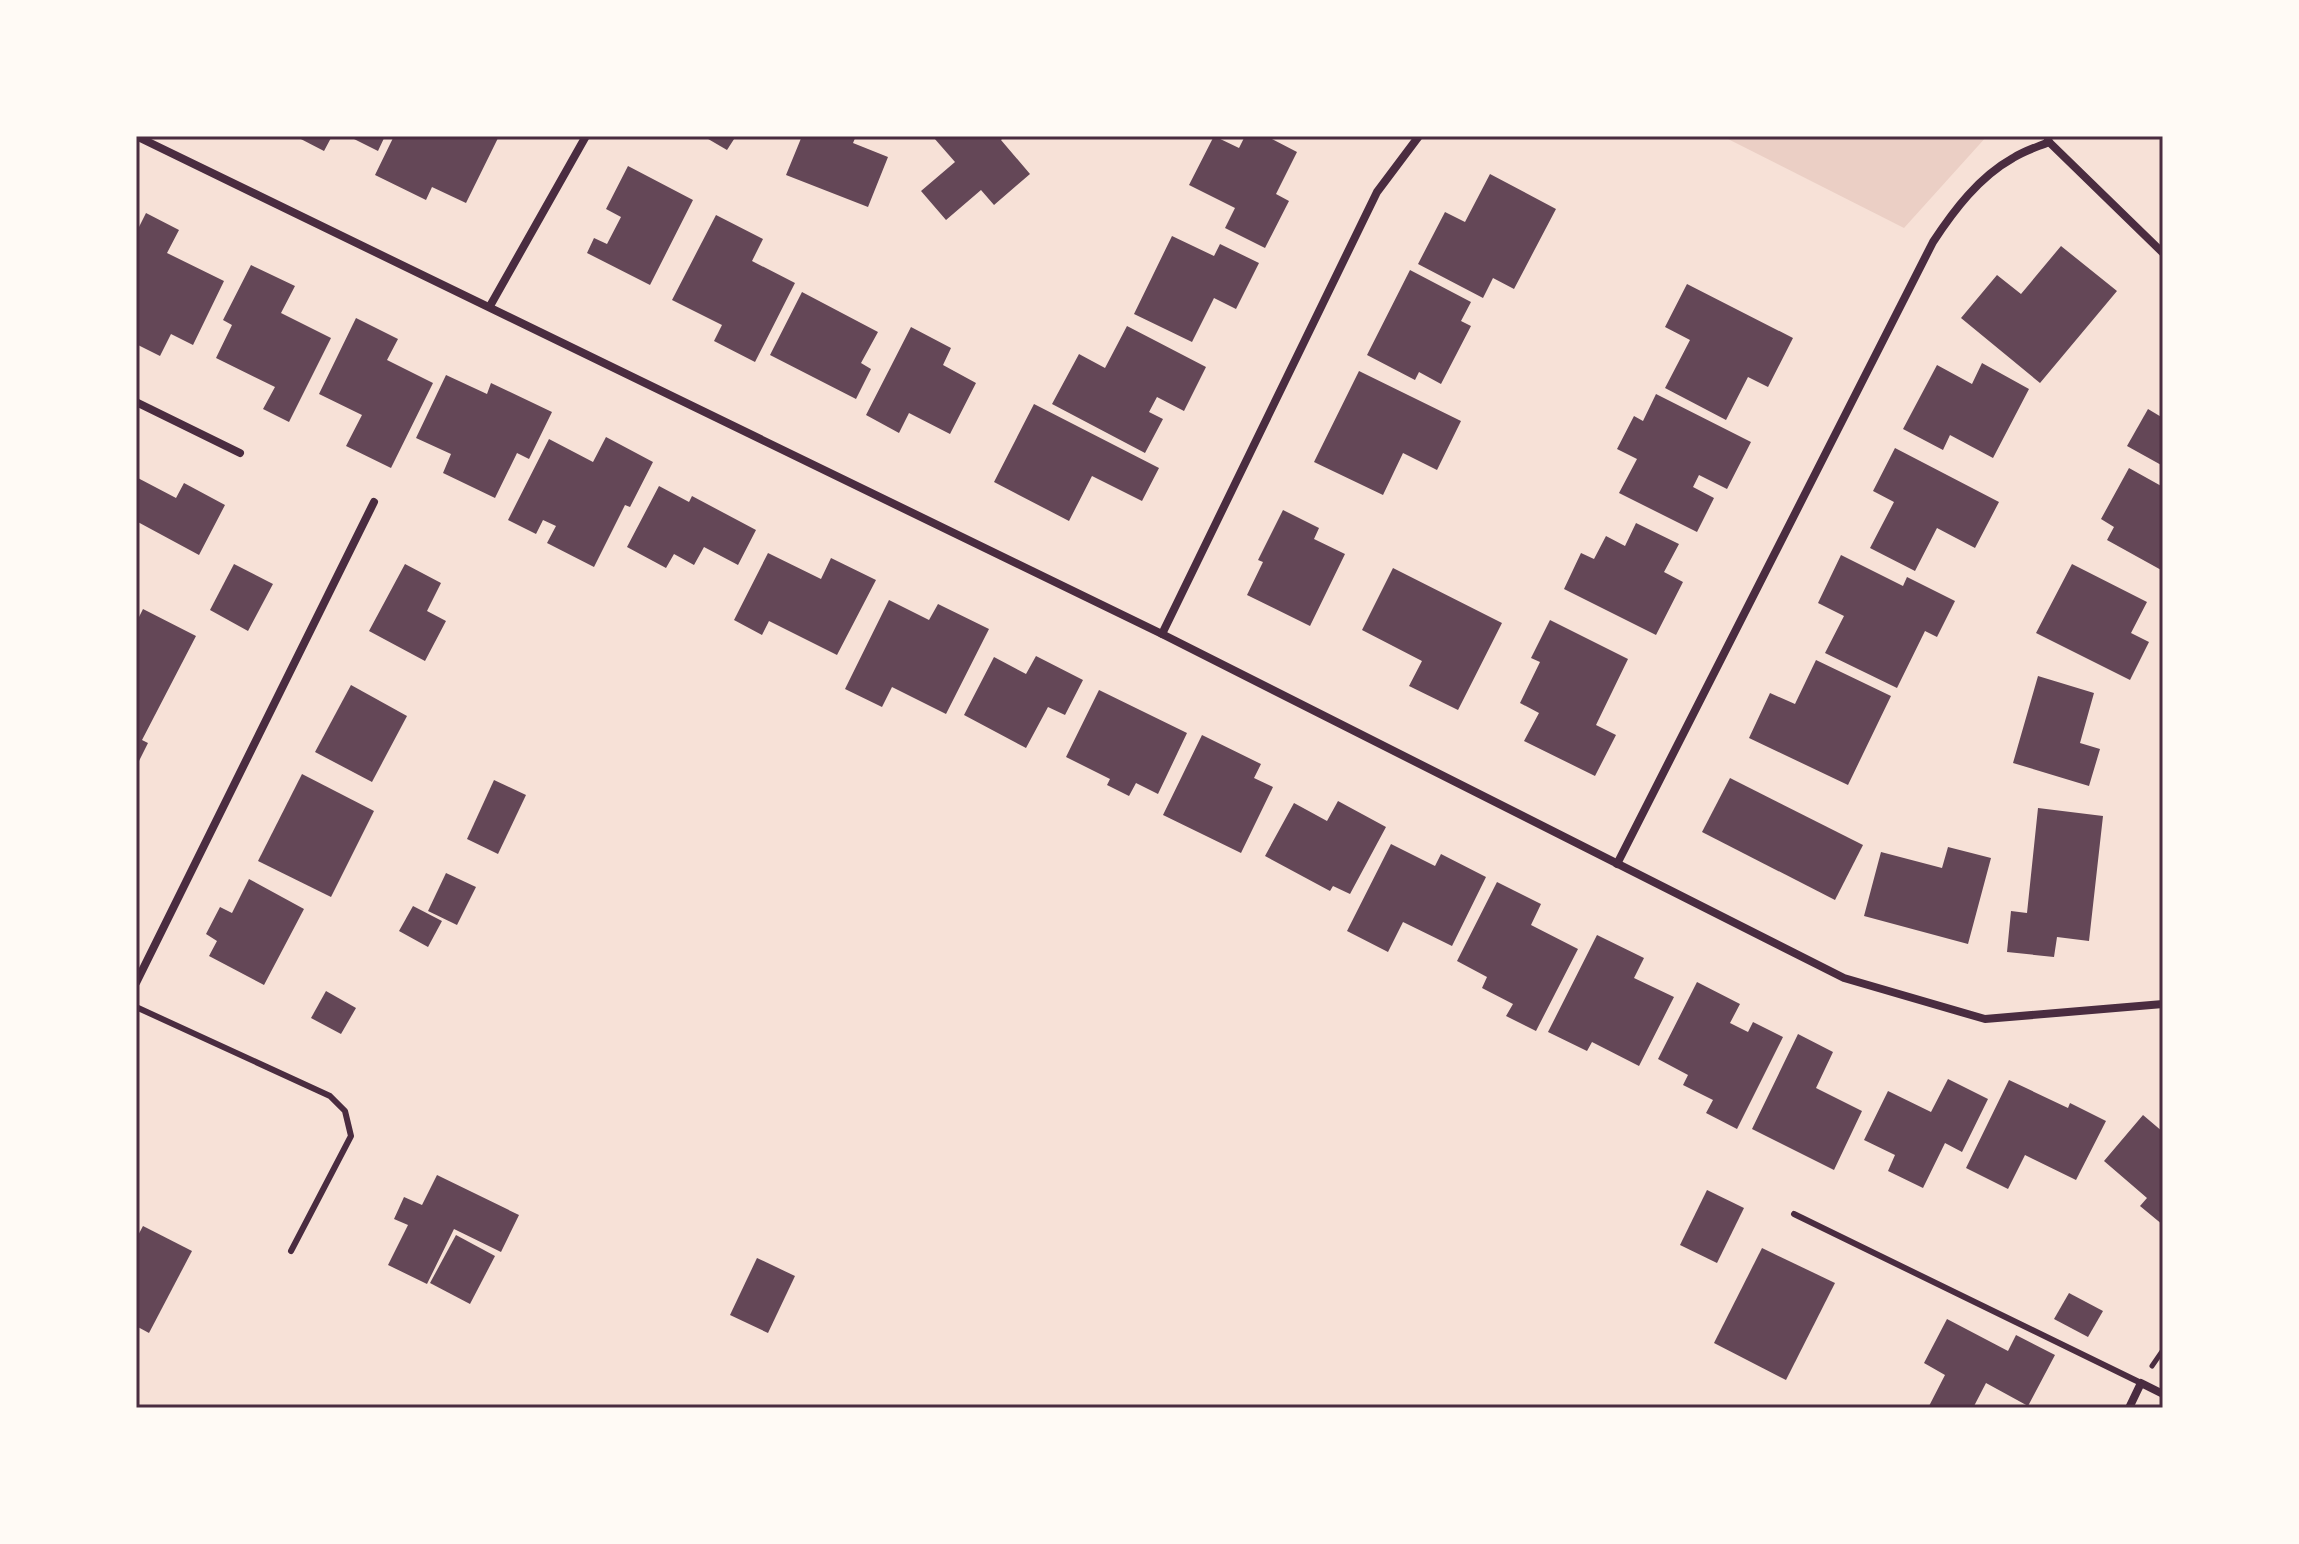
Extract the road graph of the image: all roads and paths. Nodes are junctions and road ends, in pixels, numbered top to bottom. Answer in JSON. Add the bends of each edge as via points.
{"nodes":[{"id":1,"x":136,"y":136,"type":"edge"},
{"id":2,"x":586,"y":136,"type":"edge"},
{"id":3,"x":1419,"y":136,"type":"edge"},
{"id":4,"x":2048,"y":139,"type":"edge"},
{"id":5,"x":2163,"y":253,"type":"edge"},
{"id":6,"x":490,"y":306,"type":"junction"},
{"id":7,"x":136,"y":402,"type":"edge"},
{"id":8,"x":240,"y":453,"type":"dead end"},
{"id":9,"x":374,"y":502,"type":"dead end"},
{"id":10,"x":1162,"y":634,"type":"junction"},
{"id":11,"x":1617,"y":864,"type":"junction"},
{"id":12,"x":136,"y":983,"type":"edge"},
{"id":13,"x":2163,"y":1004,"type":"edge"},
{"id":14,"x":136,"y":1007,"type":"edge"},
{"id":15,"x":1794,"y":1214,"type":"dead end"},
{"id":16,"x":291,"y":1251,"type":"dead end"},
{"id":17,"x":2141,"y":1383,"type":"junction"},
{"id":18,"x":2163,"y":1394,"type":"edge"},
{"id":19,"x":2129,"y":1408,"type":"edge"}],
"edges":[{"from":1,"to":6,"type":"street"},
{"from":2,"to":6,"type":"street"},
{"from":3,"to":10,"type":"street","via":[[1377,192]]},
{"from":4,"to":5,"type":"street"},
{"from":4,"to":11,"type":"street","via":[[2011,158],[1971,192],[1933,242]]},
{"from":6,"to":10,"type":"street"},
{"from":7,"to":8,"type":"street"},
{"from":9,"to":12,"type":"street"},
{"from":10,"to":11,"type":"street"},
{"from":11,"to":13,"type":"street","via":[[1844,978],[1985,1019]]},
{"from":14,"to":16,"type":"lane","via":[[330,1096],[345,1111],[351,1136]]},
{"from":15,"to":17,"type":"lane"},
{"from":17,"to":18,"type":"street"},
{"from":17,"to":19,"type":"street"}]}
